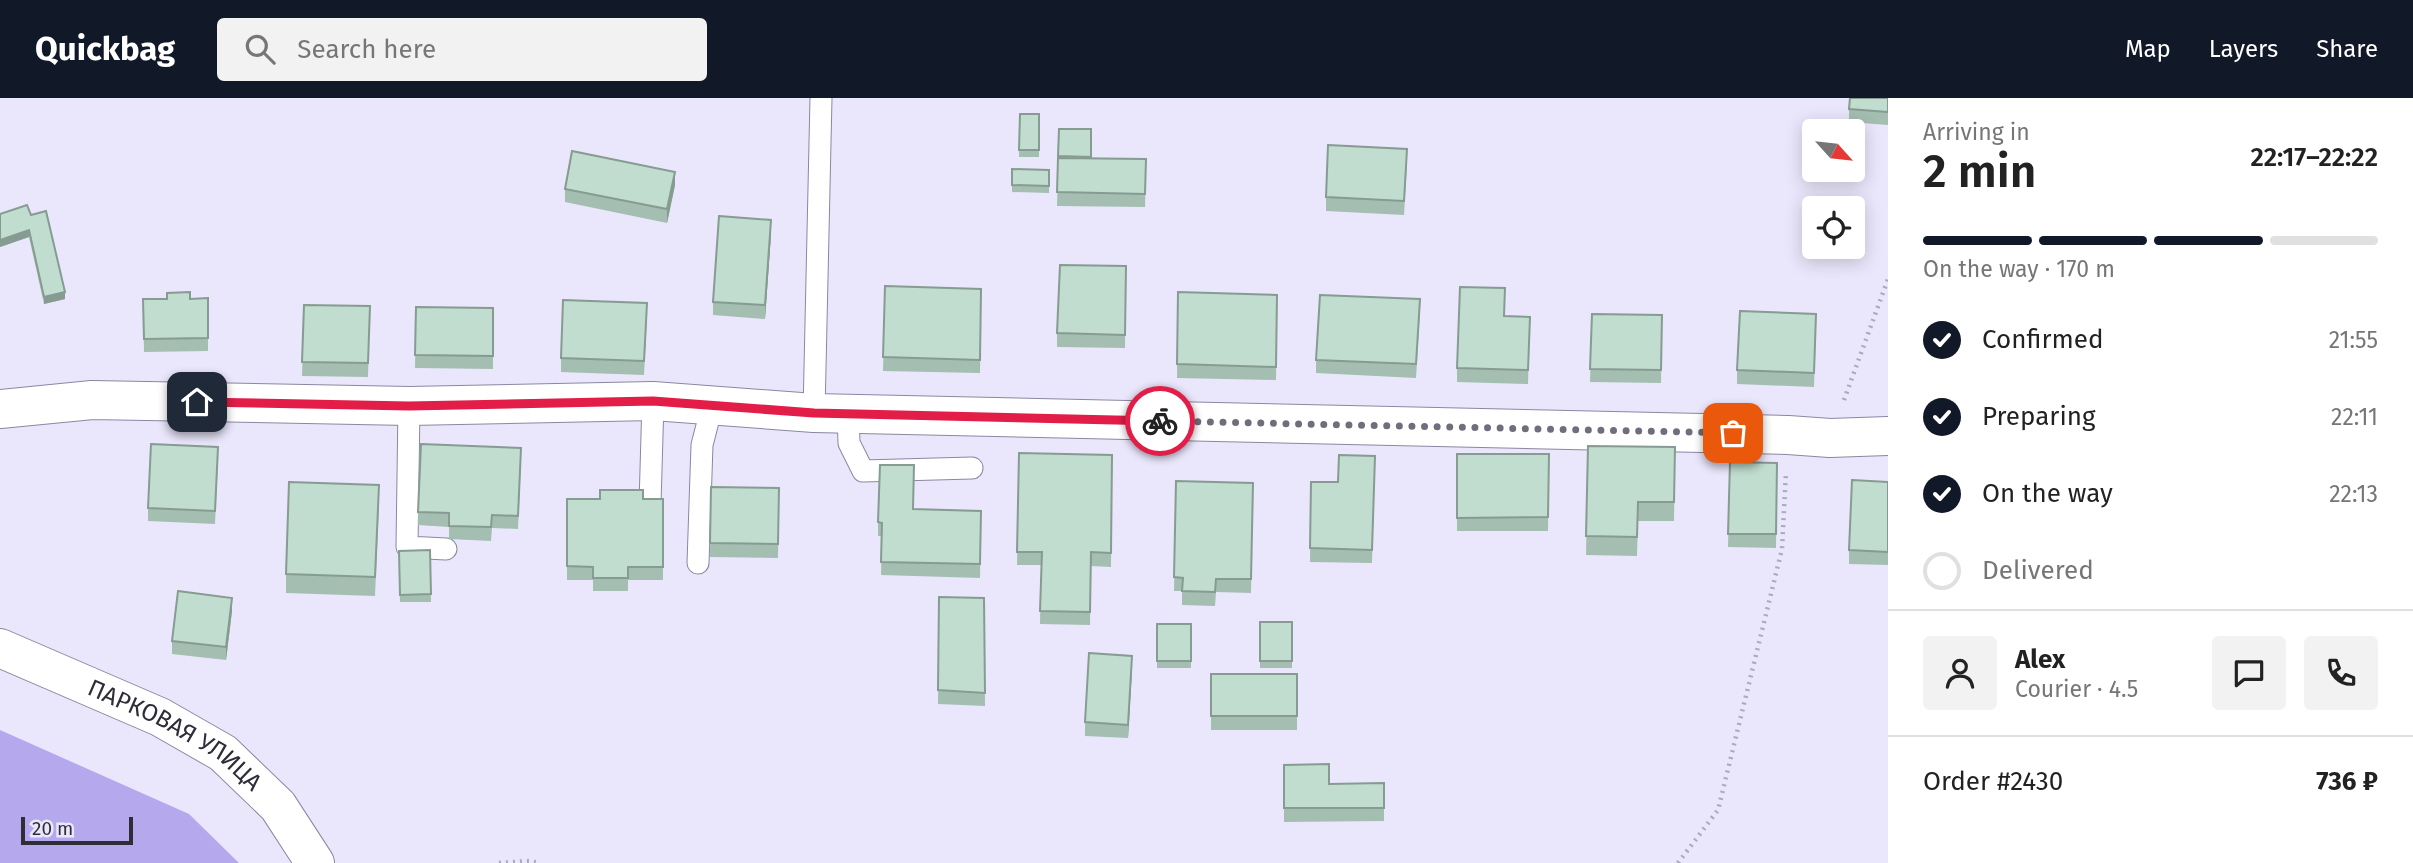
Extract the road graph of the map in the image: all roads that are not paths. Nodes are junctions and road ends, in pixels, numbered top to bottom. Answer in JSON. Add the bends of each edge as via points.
{"nodes":[{"id":1,"x":821,"y":98,"type":"edge"},
{"id":2,"x":653,"y":401,"type":"junction"},
{"id":3,"x":409,"y":406,"type":"junction"},
{"id":4,"x":712,"y":406,"type":"junction"},
{"id":5,"x":0,"y":408,"type":"edge"},
{"id":6,"x":831,"y":413,"type":"junction"},
{"id":7,"x":1888,"y":436,"type":"edge"},
{"id":8,"x":972,"y":468,"type":"dead end"},
{"id":9,"x":650,"y":504,"type":"edge"},
{"id":10,"x":446,"y":549,"type":"dead end"},
{"id":11,"x":698,"y":563,"type":"dead end"},
{"id":12,"x":0,"y":648,"type":"edge"},
{"id":13,"x":315,"y":863,"type":"edge"}],
"edges":[{"from":1,"to":6,"type":"lane"},
{"from":2,"to":3,"type":"street"},
{"from":2,"to":4,"type":"street"},
{"from":2,"to":9,"type":"lane"},
{"from":3,"to":5,"type":"street","via":[[92,400]]},
{"from":3,"to":10,"type":"lane","via":[[407,547]]},
{"from":4,"to":6,"type":"street"},
{"from":4,"to":11,"type":"lane","via":[[702,445]]},
{"from":6,"to":7,"type":"street"},
{"from":6,"to":8,"type":"lane","via":[[863,471]]},
{"from":12,"to":13,"type":"street","name":"ПАРКОВАЯ УЛИЦА","via":[[160,717],[223,753],[278,806]]}]}
